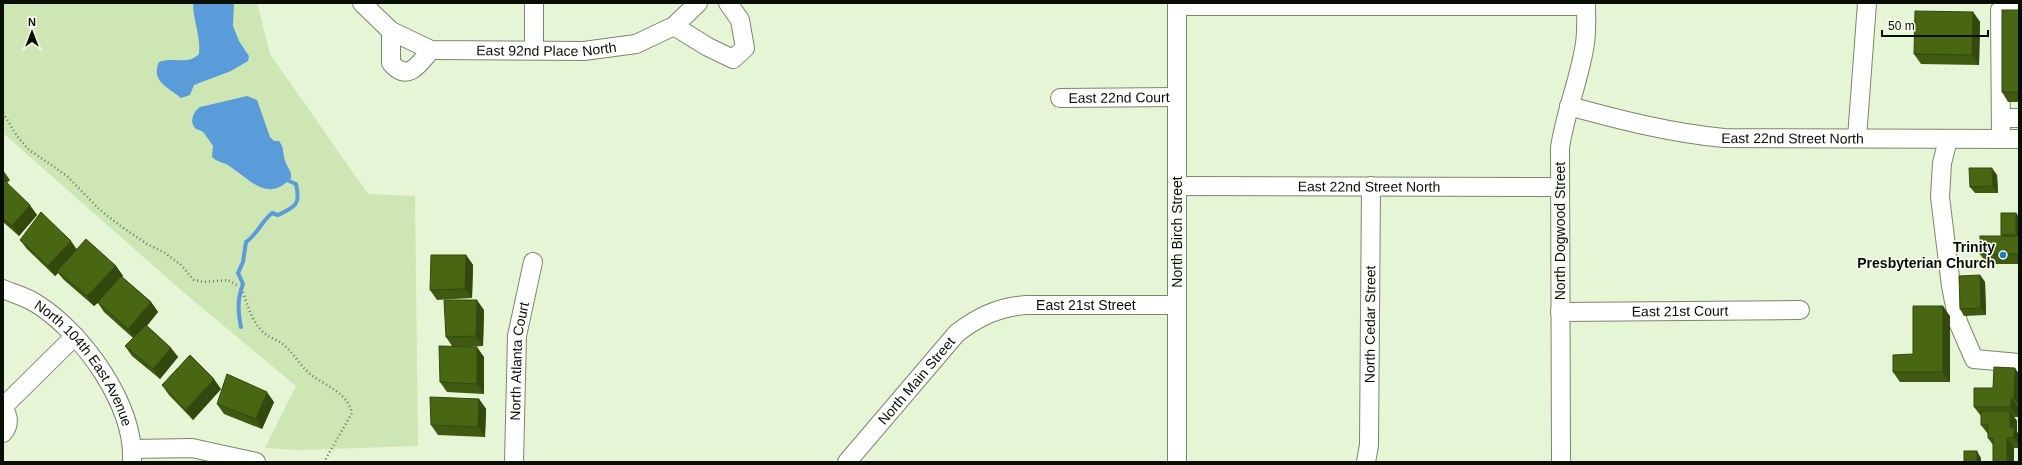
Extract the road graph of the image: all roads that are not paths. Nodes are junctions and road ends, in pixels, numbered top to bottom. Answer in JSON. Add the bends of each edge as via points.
{"nodes":[{"id":1,"x":362,"y":3,"type":"edge"},
{"id":2,"x":534,"y":3,"type":"edge"},
{"id":3,"x":728,"y":3,"type":"edge"},
{"id":4,"x":1867,"y":3,"type":"edge"},
{"id":5,"x":1586,"y":4,"type":"edge"},
{"id":6,"x":697,"y":5,"type":"edge"},
{"id":7,"x":1177,"y":5,"type":"edge"},
{"id":8,"x":2019,"y":11,"type":"edge"},
{"id":9,"x":674,"y":26,"type":"junction"},
{"id":10,"x":391,"y":31,"type":"junction"},
{"id":11,"x":431,"y":50,"type":"junction"},
{"id":12,"x":534,"y":50,"type":"junction"},
{"id":13,"x":1177,"y":97,"type":"junction"},
{"id":14,"x":1060,"y":98,"type":"dead end"},
{"id":15,"x":1569,"y":106,"type":"junction"},
{"id":16,"x":2001,"y":118,"type":"junction"},
{"id":17,"x":2019,"y":118,"type":"edge"},
{"id":18,"x":1857,"y":138,"type":"junction"},
{"id":19,"x":2001,"y":139,"type":"junction"},
{"id":20,"x":2019,"y":139,"type":"edge"},
{"id":21,"x":1948,"y":140,"type":"junction"},
{"id":22,"x":1177,"y":186,"type":"junction"},
{"id":23,"x":1371,"y":186,"type":"junction"},
{"id":24,"x":1560,"y":187,"type":"junction"},
{"id":25,"x":533,"y":262,"type":"dead end"},
{"id":26,"x":3,"y":289,"type":"edge"},
{"id":27,"x":1177,"y":305,"type":"junction"},
{"id":28,"x":995,"y":310,"type":"joint"},
{"id":29,"x":1800,"y":310,"type":"dead end"},
{"id":30,"x":1560,"y":312,"type":"junction"},
{"id":31,"x":75,"y":336,"type":"junction"},
{"id":32,"x":2019,"y":364,"type":"edge"},
{"id":33,"x":3,"y":408,"type":"edge"},
{"id":34,"x":3,"y":432,"type":"edge"},
{"id":35,"x":132,"y":455,"type":"edge"},
{"id":36,"x":856,"y":459,"type":"edge"},
{"id":37,"x":256,"y":462,"type":"edge"},
{"id":38,"x":514,"y":462,"type":"edge"},
{"id":39,"x":1177,"y":462,"type":"edge"},
{"id":40,"x":1366,"y":462,"type":"edge"},
{"id":41,"x":1561,"y":462,"type":"edge"}],
"edges":[{"from":1,"to":10,"type":"street","name":"East 92nd Place North"},
{"from":2,"to":12,"type":"street"},
{"from":3,"to":9,"type":"street","via":[[740,20],[745,48],[733,59]]},
{"from":4,"to":18,"type":"street"},
{"from":5,"to":7,"type":"street"},
{"from":5,"to":15,"type":"street","name":"North Dogwood Street","via":[[1585,43]]},
{"from":6,"to":9,"type":"street","name":"East 92nd Place North"},
{"from":7,"to":13,"type":"street","name":"North Birch Street"},
{"from":8,"to":16,"type":"street","via":[[2000,10]]},
{"from":9,"to":12,"type":"street","name":"East 92nd Place North","via":[[636,44],[584,51]]},
{"from":10,"to":11,"type":"street","name":"East 92nd Place North"},
{"from":10,"to":11,"type":"street","via":[[391,63],[397,71],[407,72],[417,67]]},
{"from":11,"to":12,"type":"street","name":"East 92nd Place North"},
{"from":13,"to":14,"type":"street","name":"East 22nd Court"},
{"from":13,"to":22,"type":"street","name":"North Birch Street"},
{"from":15,"to":18,"type":"street","name":"East 22nd Street North","via":[[1643,126],[1690,135],[1772,139]]},
{"from":15,"to":24,"type":"street","name":"North Dogwood Street","via":[[1560,148]]},
{"from":16,"to":17,"type":"street"},
{"from":16,"to":19,"type":"street"},
{"from":18,"to":21,"type":"street","name":"East 22nd Street North"},
{"from":19,"to":20,"type":"street","name":"East 22nd Street North"},
{"from":19,"to":21,"type":"street","name":"East 22nd Street North"},
{"from":21,"to":32,"type":"street","via":[[1942,163],[1940,197],[1958,322],[1974,359]]},
{"from":22,"to":23,"type":"street","name":"East 22nd Street North"},
{"from":22,"to":27,"type":"street","name":"North Birch Street"},
{"from":23,"to":24,"type":"street","name":"East 22nd Street North"},
{"from":23,"to":40,"type":"street","name":"North Cedar Street","via":[[1369,445]]},
{"from":24,"to":30,"type":"street","name":"North Dogwood Street"},
{"from":25,"to":38,"type":"street","name":"North Atlanta Court","via":[[517,336]]},
{"from":26,"to":31,"type":"street","name":"North 104th East Avenue","via":[[36,303]]},
{"from":27,"to":28,"type":"street","name":"East 21st Street","via":[[1026,305]]},
{"from":27,"to":39,"type":"street","name":"North Birch Street"},
{"from":28,"to":36,"type":"street","name":"North Main Street","via":[[979,317],[956,333]]},
{"from":29,"to":30,"type":"street","name":"East 21st Court"},
{"from":30,"to":41,"type":"street","name":"North Dogwood Street"},
{"from":31,"to":33,"type":"street"},
{"from":31,"to":35,"type":"street","name":"North 104th East Avenue","via":[[93,358],[118,399],[127,424]]},
{"from":33,"to":34,"type":"street","via":[[8,422]]},
{"from":35,"to":37,"type":"street","via":[[192,448]]}]}
